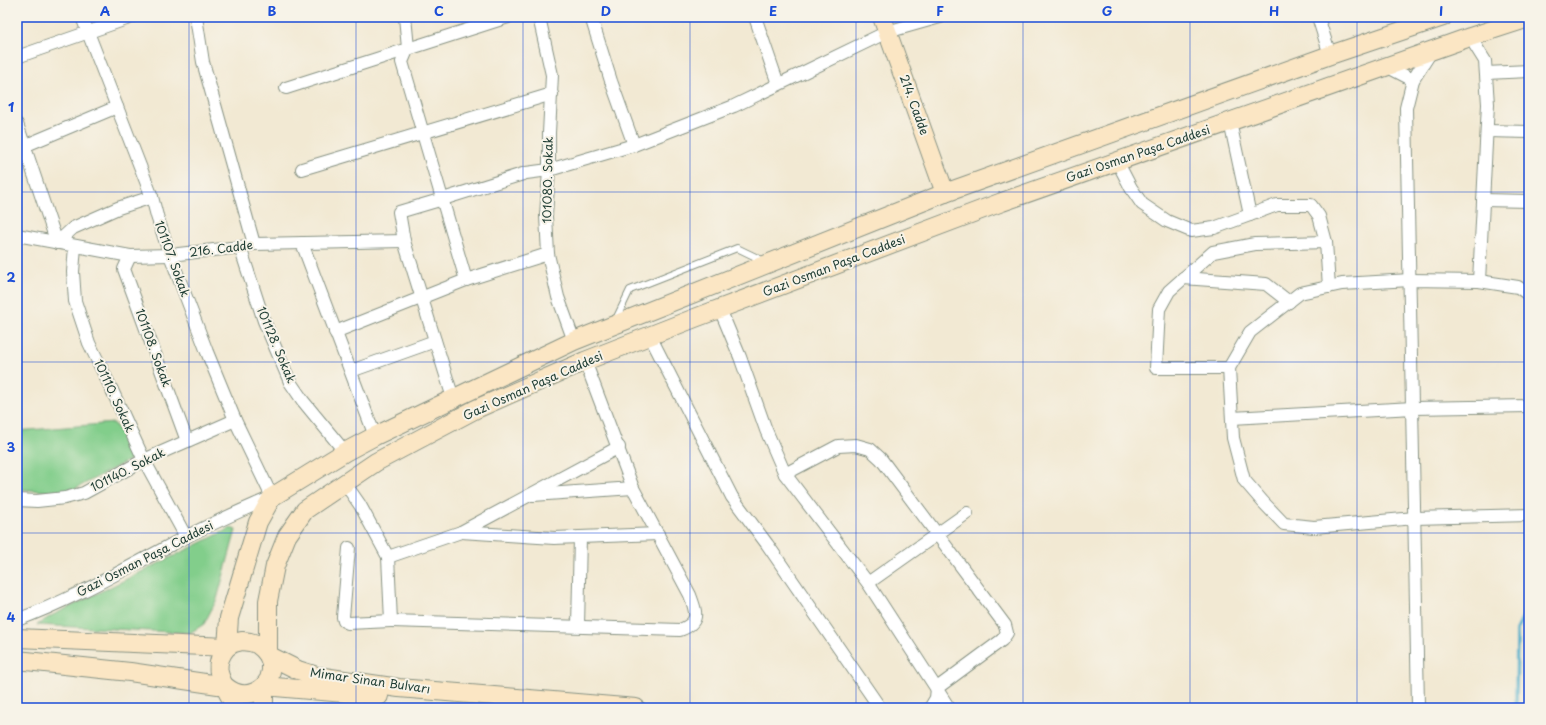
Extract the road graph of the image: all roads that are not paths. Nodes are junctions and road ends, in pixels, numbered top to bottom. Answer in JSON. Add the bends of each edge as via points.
{"nodes":[{"id":1,"x":82,"y":17,"type":"edge"},
{"id":2,"x":132,"y":17,"type":"edge"},
{"id":3,"x":196,"y":17,"type":"edge"},
{"id":4,"x":405,"y":17,"type":"edge"},
{"id":5,"x":508,"y":17,"type":"edge"},
{"id":6,"x":539,"y":17,"type":"edge"},
{"id":7,"x":755,"y":17,"type":"edge"},
{"id":8,"x":940,"y":17,"type":"edge"},
{"id":9,"x":1318,"y":17,"type":"edge"},
{"id":10,"x":1443,"y":17,"type":"edge"},
{"id":11,"x":594,"y":18,"type":"edge"},
{"id":12,"x":1529,"y":18,"type":"edge"},
{"id":13,"x":885,"y":24,"type":"edge"},
{"id":14,"x":88,"y":32,"type":"junction"},
{"id":15,"x":1470,"y":37,"type":"junction"},
{"id":16,"x":408,"y":48,"type":"junction"},
{"id":17,"x":1431,"y":52,"type":"junction"},
{"id":18,"x":1330,"y":55,"type":"junction"},
{"id":19,"x":17,"y":57,"type":"edge"},
{"id":20,"x":1388,"y":67,"type":"junction"},
{"id":21,"x":1529,"y":71,"type":"edge"},
{"id":22,"x":1486,"y":73,"type":"junction"},
{"id":23,"x":1413,"y":80,"type":"junction"},
{"id":24,"x":778,"y":84,"type":"junction"},
{"id":25,"x":286,"y":88,"type":"dead end"},
{"id":26,"x":552,"y":94,"type":"junction"},
{"id":27,"x":117,"y":107,"type":"junction"},
{"id":28,"x":1230,"y":122,"type":"junction"},
{"id":29,"x":17,"y":124,"type":"edge"},
{"id":30,"x":1486,"y":131,"type":"junction"},
{"id":31,"x":423,"y":132,"type":"junction"},
{"id":32,"x":1529,"y":132,"type":"edge"},
{"id":33,"x":634,"y":144,"type":"junction"},
{"id":34,"x":24,"y":146,"type":"junction"},
{"id":35,"x":1117,"y":161,"type":"junction"},
{"id":36,"x":302,"y":169,"type":"dead end"},
{"id":37,"x":549,"y":170,"type":"junction"},
{"id":38,"x":945,"y":194,"type":"junction"},
{"id":39,"x":152,"y":197,"type":"junction"},
{"id":40,"x":443,"y":199,"type":"junction"},
{"id":41,"x":1483,"y":200,"type":"junction"},
{"id":42,"x":1529,"y":201,"type":"edge"},
{"id":43,"x":1250,"y":215,"type":"junction"},
{"id":44,"x":17,"y":235,"type":"edge"},
{"id":45,"x":404,"y":241,"type":"junction"},
{"id":46,"x":57,"y":242,"type":"junction"},
{"id":47,"x":1326,"y":242,"type":"junction"},
{"id":48,"x":302,"y":243,"type":"junction"},
{"id":49,"x":254,"y":244,"type":"junction"},
{"id":50,"x":75,"y":246,"type":"junction"},
{"id":51,"x":240,"y":247,"type":"junction"},
{"id":52,"x":548,"y":254,"type":"junction"},
{"id":53,"x":170,"y":255,"type":"junction"},
{"id":54,"x":130,"y":256,"type":"junction"},
{"id":55,"x":769,"y":263,"type":"junction"},
{"id":56,"x":1183,"y":278,"type":"junction"},
{"id":57,"x":466,"y":280,"type":"junction"},
{"id":58,"x":1410,"y":280,"type":"junction"},
{"id":59,"x":1479,"y":281,"type":"junction"},
{"id":60,"x":1329,"y":287,"type":"junction"},
{"id":61,"x":1529,"y":295,"type":"edge"},
{"id":62,"x":422,"y":298,"type":"junction"},
{"id":63,"x":1289,"y":302,"type":"junction"},
{"id":64,"x":720,"y":309,"type":"junction"},
{"id":65,"x":614,"y":325,"type":"junction"},
{"id":66,"x":336,"y":332,"type":"junction"},
{"id":67,"x":650,"y":336,"type":"junction"},
{"id":68,"x":435,"y":341,"type":"junction"},
{"id":69,"x":574,"y":341,"type":"junction"},
{"id":70,"x":585,"y":361,"type":"junction"},
{"id":71,"x":1229,"y":368,"type":"junction"},
{"id":72,"x":351,"y":371,"type":"junction"},
{"id":73,"x":453,"y":398,"type":"junction"},
{"id":74,"x":1529,"y":406,"type":"edge"},
{"id":75,"x":1413,"y":408,"type":"junction"},
{"id":76,"x":1232,"y":418,"type":"junction"},
{"id":77,"x":235,"y":420,"type":"junction"},
{"id":78,"x":375,"y":436,"type":"junction"},
{"id":79,"x":187,"y":441,"type":"junction"},
{"id":80,"x":619,"y":447,"type":"junction"},
{"id":81,"x":345,"y":452,"type":"junction"},
{"id":82,"x":144,"y":460,"type":"junction"},
{"id":83,"x":785,"y":474,"type":"junction"},
{"id":84,"x":344,"y":482,"type":"junction"},
{"id":85,"x":633,"y":488,"type":"junction"},
{"id":86,"x":527,"y":496,"type":"junction"},
{"id":87,"x":272,"y":497,"type":"junction"},
{"id":88,"x":17,"y":500,"type":"edge"},
{"id":89,"x":967,"y":513,"type":"dead end"},
{"id":90,"x":1529,"y":515,"type":"edge"},
{"id":91,"x":1415,"y":518,"type":"junction"},
{"id":92,"x":461,"y":532,"type":"junction"},
{"id":93,"x":658,"y":534,"type":"junction"},
{"id":94,"x":937,"y":534,"type":"junction"},
{"id":95,"x":186,"y":537,"type":"junction"},
{"id":96,"x":580,"y":537,"type":"junction"},
{"id":97,"x":349,"y":548,"type":"dead end"},
{"id":98,"x":388,"y":557,"type":"junction"},
{"id":99,"x":868,"y":583,"type":"junction"},
{"id":100,"x":17,"y":620,"type":"edge"},
{"id":101,"x":391,"y":621,"type":"junction"},
{"id":102,"x":578,"y":626,"type":"junction"},
{"id":103,"x":17,"y":638,"type":"edge"},
{"id":104,"x":227,"y":647,"type":"junction"},
{"id":105,"x":268,"y":655,"type":"junction"},
{"id":106,"x":17,"y":660,"type":"edge"},
{"id":107,"x":224,"y":686,"type":"junction"},
{"id":108,"x":264,"y":686,"type":"junction"},
{"id":109,"x":937,"y":688,"type":"junction"},
{"id":110,"x":1418,"y":707,"type":"edge"},
{"id":111,"x":235,"y":708,"type":"edge"},
{"id":112,"x":264,"y":708,"type":"edge"},
{"id":113,"x":499,"y":708,"type":"edge"},
{"id":114,"x":636,"y":708,"type":"edge"},
{"id":115,"x":880,"y":708,"type":"edge"},
{"id":116,"x":930,"y":708,"type":"edge"},
{"id":117,"x":949,"y":708,"type":"edge"}],
"edges":[{"from":1,"to":14,"type":"street","name":"101107. Sokak"},
{"from":2,"to":14,"type":"street"},
{"from":3,"to":49,"type":"street","via":[[202,62]]},
{"from":4,"to":16,"type":"street"},
{"from":5,"to":16,"type":"street"},
{"from":6,"to":26,"type":"street","name":"101080. Sokak","via":[[552,75]]},
{"from":7,"to":24,"type":"street"},
{"from":8,"to":13,"type":"street"},
{"from":9,"to":18,"type":"street"},
{"from":10,"to":18,"type":"main road","name":"Gazi Osman Paşa Caddesi"},
{"from":11,"to":33,"type":"street","via":[[611,81]]},
{"from":12,"to":15,"type":"main road","name":"Gazi Osman Paşa Caddesi"},
{"from":13,"to":24,"type":"street"},
{"from":13,"to":38,"type":"main road","name":"214. Cadde"},
{"from":14,"to":19,"type":"street"},
{"from":14,"to":27,"type":"street","name":"101107. Sokak"},
{"from":15,"to":17,"type":"main road","name":"Gazi Osman Paşa Caddesi"},
{"from":15,"to":22,"type":"street","via":[[1485,61]]},
{"from":16,"to":25,"type":"street"},
{"from":16,"to":31,"type":"street","via":[[402,62]]},
{"from":17,"to":20,"type":"main road","name":"Gazi Osman Paşa Caddesi"},
{"from":17,"to":23,"type":"street"},
{"from":18,"to":38,"type":"main road","name":"Gazi Osman Paşa Caddesi"},
{"from":20,"to":23,"type":"street"},
{"from":20,"to":28,"type":"main road","name":"Gazi Osman Paşa Caddesi"},
{"from":21,"to":22,"type":"street"},
{"from":22,"to":30,"type":"street"},
{"from":23,"to":58,"type":"street","via":[[1406,108]]},
{"from":24,"to":33,"type":"street","via":[[734,106]]},
{"from":26,"to":31,"type":"street"},
{"from":26,"to":37,"type":"street","name":"101080. Sokak"},
{"from":27,"to":34,"type":"street"},
{"from":27,"to":39,"type":"street","name":"101107. Sokak"},
{"from":28,"to":35,"type":"main road","name":"Gazi Osman Paşa Caddesi"},
{"from":28,"to":43,"type":"street"},
{"from":29,"to":34,"type":"street"},
{"from":30,"to":32,"type":"street"},
{"from":30,"to":41,"type":"street"},
{"from":31,"to":36,"type":"street"},
{"from":31,"to":40,"type":"street"},
{"from":33,"to":37,"type":"street"},
{"from":34,"to":46,"type":"street"},
{"from":35,"to":43,"type":"street","via":[[1142,204],[1167,221],[1191,231],[1214,228]]},
{"from":35,"to":64,"type":"main road","name":"Gazi Osman Paşa Caddesi"},
{"from":37,"to":40,"type":"street","via":[[526,173]]},
{"from":37,"to":52,"type":"street","name":"101080. Sokak","via":[[546,216]]},
{"from":38,"to":55,"type":"main road","name":"Gazi Osman Paşa Caddesi"},
{"from":39,"to":46,"type":"street","via":[[118,208],[73,228]]},
{"from":39,"to":53,"type":"street","name":"101107. Sokak"},
{"from":40,"to":45,"type":"street","via":[[399,212]]},
{"from":40,"to":57,"type":"street"},
{"from":41,"to":42,"type":"street"},
{"from":41,"to":59,"type":"street"},
{"from":43,"to":47,"type":"street","via":[[1277,205],[1312,205],[1319,216]]},
{"from":44,"to":46,"type":"street","name":"216. Cadde"},
{"from":45,"to":48,"type":"street","name":"216. Cadde"},
{"from":45,"to":62,"type":"street"},
{"from":46,"to":50,"type":"street","name":"216. Cadde"},
{"from":47,"to":56,"type":"street","via":[[1255,244],[1213,252]]},
{"from":47,"to":60,"type":"street"},
{"from":48,"to":49,"type":"street","name":"216. Cadde"},
{"from":48,"to":66,"type":"street"},
{"from":49,"to":51,"type":"street","name":"216. Cadde"},
{"from":50,"to":54,"type":"street","name":"216. Cadde"},
{"from":50,"to":82,"type":"street","name":"101110. Sokak","via":[[75,301],[89,343]]},
{"from":51,"to":53,"type":"street","name":"216. Cadde"},
{"from":51,"to":81,"type":"street","name":"101128. Sokak","via":[[264,321],[290,382]]},
{"from":52,"to":57,"type":"street"},
{"from":52,"to":69,"type":"street","name":"101080. Sokak","via":[[558,297]]},
{"from":53,"to":54,"type":"street","name":"216. Cadde"},
{"from":53,"to":77,"type":"street","name":"101107. Sokak"},
{"from":54,"to":79,"type":"street","name":"101108. Sokak","via":[[124,269]]},
{"from":55,"to":65,"type":"main road","name":"Gazi Osman Paşa Caddesi"},
{"from":55,"to":65,"type":"lane","via":[[738,248],[630,290]]},
{"from":56,"to":63,"type":"street","via":[[1266,284]]},
{"from":56,"to":71,"type":"street","via":[[1169,291],[1159,309],[1156,368]]},
{"from":57,"to":62,"type":"street"},
{"from":58,"to":59,"type":"street"},
{"from":58,"to":60,"type":"street"},
{"from":58,"to":75,"type":"street"},
{"from":59,"to":61,"type":"street","via":[[1518,288]]},
{"from":60,"to":63,"type":"street","via":[[1300,293]]},
{"from":62,"to":66,"type":"street"},
{"from":62,"to":68,"type":"street"},
{"from":63,"to":71,"type":"street","via":[[1250,332]]},
{"from":64,"to":67,"type":"main road","name":"Gazi Osman Paşa Caddesi"},
{"from":64,"to":83,"type":"street"},
{"from":65,"to":69,"type":"main road","name":"Gazi Osman Paşa Caddesi"},
{"from":66,"to":72,"type":"street"},
{"from":67,"to":70,"type":"main road","name":"Gazi Osman Paşa Caddesi"},
{"from":67,"to":115,"type":"street","via":[[732,497]]},
{"from":68,"to":72,"type":"street"},
{"from":68,"to":73,"type":"street"},
{"from":69,"to":73,"type":"main road","name":"Gazi Osman Paşa Caddesi"},
{"from":70,"to":80,"type":"street"},
{"from":70,"to":84,"type":"main road","name":"Gazi Osman Paşa Caddesi","via":[[476,410],[376,462]]},
{"from":71,"to":76,"type":"street"},
{"from":72,"to":78,"type":"street"},
{"from":73,"to":78,"type":"main road","name":"Gazi Osman Paşa Caddesi"},
{"from":74,"to":75,"type":"street"},
{"from":75,"to":76,"type":"street"},
{"from":75,"to":91,"type":"street"},
{"from":76,"to":91,"type":"street","via":[[1233,438],[1244,480],[1284,524],[1314,527]]},
{"from":77,"to":79,"type":"street","name":"101140. Sokak"},
{"from":77,"to":87,"type":"street","name":"101107. Sokak"},
{"from":78,"to":81,"type":"main road","name":"Gazi Osman Paşa Caddesi"},
{"from":79,"to":82,"type":"street","name":"101140. Sokak"},
{"from":80,"to":85,"type":"street"},
{"from":80,"to":86,"type":"street"},
{"from":81,"to":87,"type":"main road","name":"Gazi Osman Paşa Caddesi"},
{"from":82,"to":88,"type":"street","name":"101140. Sokak","via":[[84,493],[37,501]]},
{"from":82,"to":95,"type":"street","name":"101110. Sokak"},
{"from":83,"to":94,"type":"street","via":[[838,446],[856,445],[870,449]]},
{"from":83,"to":99,"type":"street"},
{"from":84,"to":98,"type":"street","via":[[360,505]]},
{"from":84,"to":105,"type":"main road","name":"Gazi Osman Paşa Caddesi","via":[[306,510],[287,536],[275,566],[268,601]]},
{"from":85,"to":86,"type":"street"},
{"from":85,"to":93,"type":"street"},
{"from":86,"to":92,"type":"street"},
{"from":87,"to":95,"type":"street","name":"Gazi Osman Paşa Caddesi"},
{"from":87,"to":104,"type":"main road","name":"Gazi Osman Paşa Caddesi","via":[[258,522],[229,618]]},
{"from":89,"to":94,"type":"street"},
{"from":90,"to":91,"type":"street"},
{"from":91,"to":110,"type":"street"},
{"from":92,"to":96,"type":"street","via":[[554,538]]},
{"from":92,"to":98,"type":"street"},
{"from":93,"to":96,"type":"street"},
{"from":93,"to":102,"type":"street","via":[[690,594],[695,610],[694,620],[690,626],[680,630]]},
{"from":94,"to":99,"type":"street"},
{"from":94,"to":109,"type":"street","via":[[1005,625],[1007,633],[1002,640]]},
{"from":95,"to":100,"type":"street","name":"Gazi Osman Paşa Caddesi","via":[[38,612]]},
{"from":96,"to":102,"type":"street"},
{"from":97,"to":101,"type":"street","via":[[344,621]]},
{"from":98,"to":101,"type":"street"},
{"from":99,"to":109,"type":"street"},
{"from":101,"to":102,"type":"street"},
{"from":103,"to":104,"type":"main road","name":"Mimar Sinan Bulvarı"},
{"from":104,"to":105,"type":"main road","name":"Mimar Sinan Bulvarı","via":[[242,641],[250,642],[257,644]]},
{"from":104,"to":107,"type":"main road","via":[[218,662]]},
{"from":105,"to":108,"type":"main road","via":[[271,671]]},
{"from":105,"to":114,"type":"main road","name":"Mimar Sinan Bulvarı","via":[[298,670],[324,677],[399,688]]},
{"from":106,"to":107,"type":"main road","name":"Mimar Sinan Bulvarı","via":[[130,672]]},
{"from":107,"to":108,"type":"main road","name":"Mimar Sinan Bulvarı","via":[[240,694],[249,694]]},
{"from":107,"to":111,"type":"main road"},
{"from":108,"to":112,"type":"main road"},
{"from":108,"to":113,"type":"main road","name":"Mimar Sinan Bulvarı"},
{"from":109,"to":116,"type":"street","via":[[936,698]]},
{"from":109,"to":117,"type":"street"}]}
